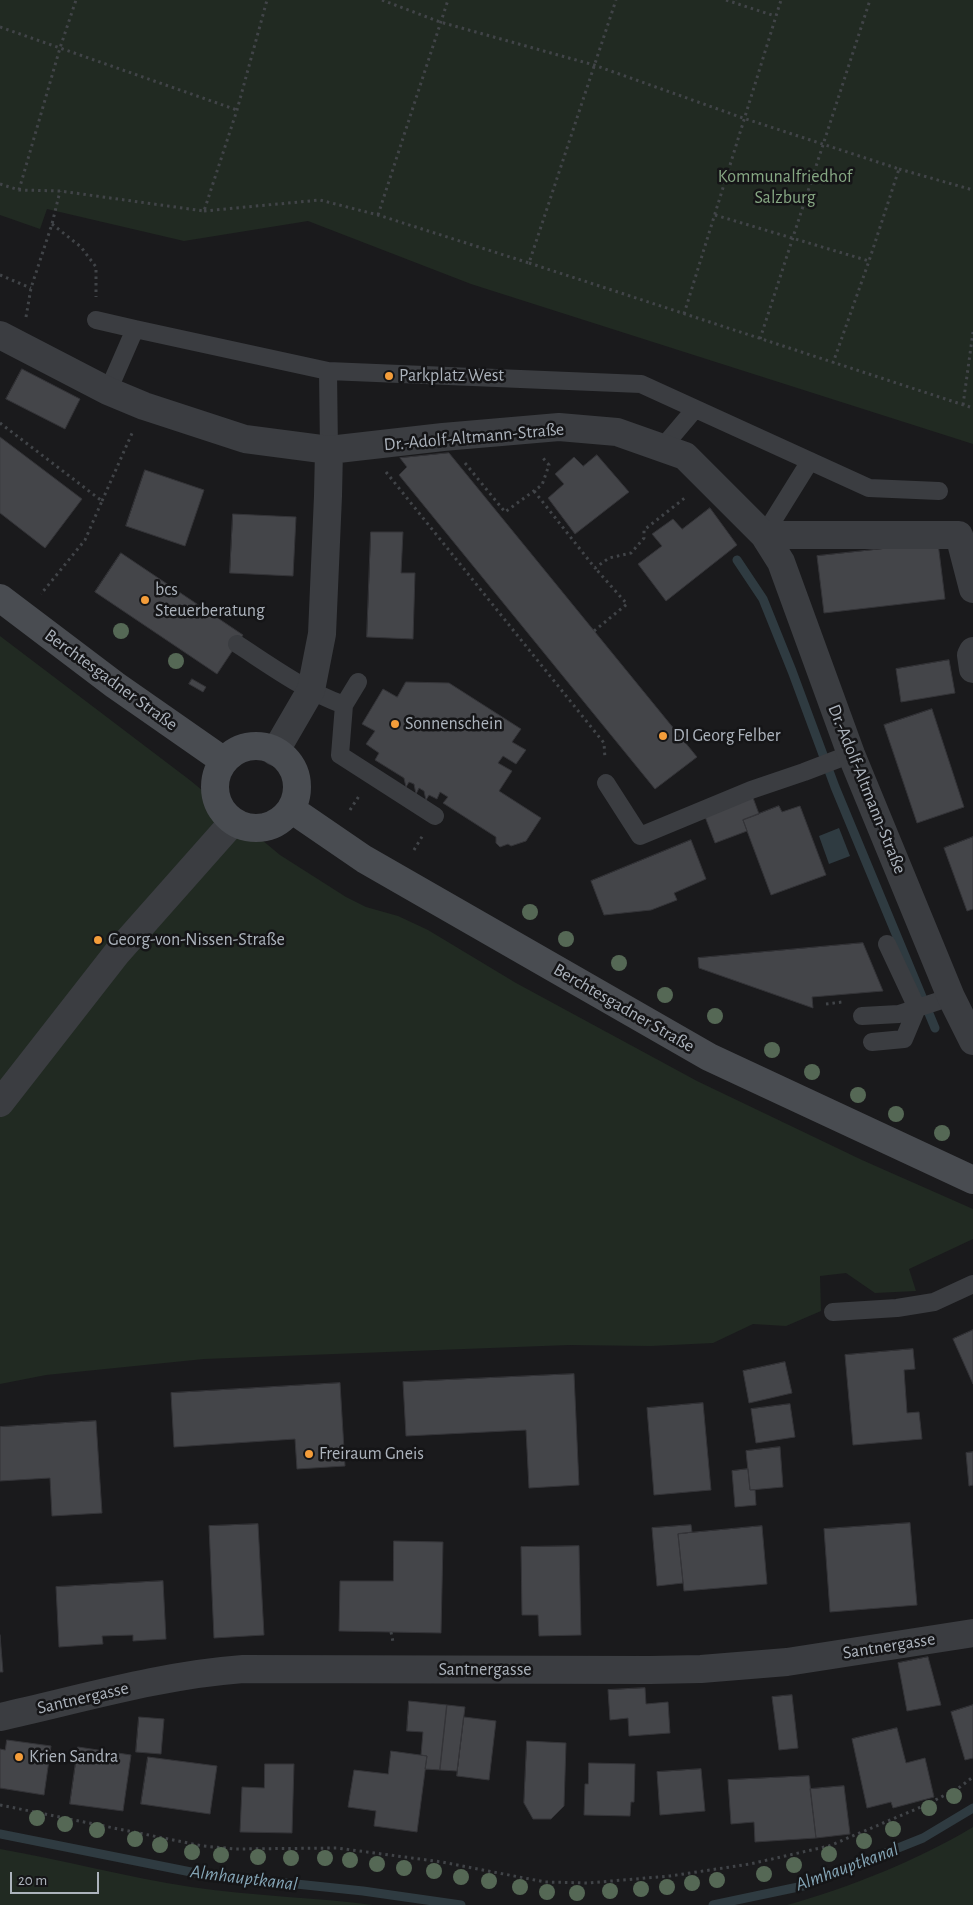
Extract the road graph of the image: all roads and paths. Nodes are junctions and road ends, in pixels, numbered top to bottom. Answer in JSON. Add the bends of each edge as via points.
{"nodes":[{"id":1,"x":76,"y":0,"type":"edge"},
{"id":2,"x":267,"y":0,"type":"edge"},
{"id":3,"x":382,"y":0,"type":"edge"},
{"id":4,"x":448,"y":0,"type":"edge"},
{"id":5,"x":616,"y":0,"type":"edge"},
{"id":6,"x":726,"y":0,"type":"edge"},
{"id":7,"x":781,"y":0,"type":"edge"},
{"id":8,"x":870,"y":0,"type":"edge"},
{"id":9,"x":776,"y":16,"type":"junction"},
{"id":10,"x":440,"y":22,"type":"junction"},
{"id":11,"x":0,"y":27,"type":"edge"},
{"id":12,"x":60,"y":48,"type":"junction"},
{"id":13,"x":594,"y":65,"type":"junction"},
{"id":14,"x":237,"y":110,"type":"junction"},
{"id":15,"x":743,"y":118,"type":"junction"},
{"id":16,"x":823,"y":143,"type":"junction"},
{"id":17,"x":899,"y":168,"type":"junction"},
{"id":18,"x":0,"y":184,"type":"edge"},
{"id":19,"x":19,"y":190,"type":"junction"},
{"id":20,"x":973,"y":190,"type":"edge"},
{"id":21,"x":60,"y":191,"type":"junction"},
{"id":22,"x":204,"y":211,"type":"junction"},
{"id":23,"x":716,"y":215,"type":"junction"},
{"id":24,"x":378,"y":216,"type":"junction"},
{"id":25,"x":52,"y":224,"type":"junction"},
{"id":26,"x":793,"y":237,"type":"junction"},
{"id":27,"x":869,"y":261,"type":"junction"},
{"id":28,"x":529,"y":263,"type":"junction"},
{"id":29,"x":0,"y":275,"type":"edge"},
{"id":30,"x":31,"y":288,"type":"junction"},
{"id":31,"x":684,"y":314,"type":"junction"},
{"id":32,"x":96,"y":320,"type":"joint"},
{"id":33,"x":135,"y":329,"type":"junction"},
{"id":34,"x":973,"y":332,"type":"edge"},
{"id":35,"x":760,"y":339,"type":"junction"},
{"id":36,"x":10,"y":341,"type":"edge"},
{"id":37,"x":833,"y":363,"type":"junction"},
{"id":38,"x":328,"y":371,"type":"junction"},
{"id":39,"x":108,"y":391,"type":"junction"},
{"id":40,"x":963,"y":405,"type":"junction"},
{"id":41,"x":144,"y":406,"type":"junction"},
{"id":42,"x":973,"y":408,"type":"edge"},
{"id":43,"x":695,"y":409,"type":"junction"},
{"id":44,"x":0,"y":423,"type":"edge"},
{"id":45,"x":521,"y":430,"type":"junction"},
{"id":46,"x":443,"y":437,"type":"junction"},
{"id":47,"x":662,"y":448,"type":"junction"},
{"id":48,"x":328,"y":450,"type":"junction"},
{"id":49,"x":810,"y":461,"type":"junction"},
{"id":50,"x":380,"y":465,"type":"dead end"},
{"id":51,"x":708,"y":479,"type":"junction"},
{"id":52,"x":534,"y":491,"type":"junction"},
{"id":53,"x":939,"y":491,"type":"dead end"},
{"id":54,"x":102,"y":501,"type":"junction"},
{"id":55,"x":764,"y":535,"type":"junction"},
{"id":56,"x":966,"y":535,"type":"edge"},
{"id":57,"x":596,"y":568,"type":"junction"},
{"id":58,"x":973,"y":589,"type":"edge"},
{"id":59,"x":41,"y":594,"type":"dead end"},
{"id":60,"x":0,"y":598,"type":"edge"},
{"id":61,"x":594,"y":631,"type":"dead end"},
{"id":62,"x":237,"y":644,"type":"dead end"},
{"id":63,"x":973,"y":651,"type":"edge"},
{"id":64,"x":973,"y":669,"type":"edge"},
{"id":65,"x":358,"y":682,"type":"dead end"},
{"id":66,"x":311,"y":690,"type":"junction"},
{"id":67,"x":344,"y":705,"type":"junction"},
{"id":68,"x":275,"y":752,"type":"junction"},
{"id":69,"x":843,"y":757,"type":"junction"},
{"id":70,"x":224,"y":761,"type":"junction"},
{"id":71,"x":606,"y":783,"type":"joint"},
{"id":72,"x":291,"y":809,"type":"junction"},
{"id":73,"x":436,"y":816,"type":"dead end"},
{"id":74,"x":233,"y":822,"type":"junction"},
{"id":75,"x":887,"y":944,"type":"dead end"},
{"id":76,"x":942,"y":999,"type":"junction"},
{"id":77,"x":917,"y":1008,"type":"junction"},
{"id":78,"x":862,"y":1016,"type":"dead end"},
{"id":79,"x":973,"y":1041,"type":"edge"},
{"id":80,"x":872,"y":1042,"type":"dead end"},
{"id":81,"x":0,"y":1104,"type":"edge"},
{"id":82,"x":973,"y":1180,"type":"edge"},
{"id":83,"x":973,"y":1284,"type":"edge"},
{"id":84,"x":833,"y":1312,"type":"dead end"},
{"id":85,"x":973,"y":1633,"type":"edge"},
{"id":86,"x":0,"y":1717,"type":"edge"},
{"id":87,"x":973,"y":1777,"type":"edge"},
{"id":88,"x":0,"y":1805,"type":"edge"}],
"edges":[{"from":1,"to":12,"type":"path"},
{"from":2,"to":14,"type":"path"},
{"from":3,"to":10,"type":"path"},
{"from":4,"to":10,"type":"path"},
{"from":5,"to":13,"type":"path"},
{"from":6,"to":9,"type":"path"},
{"from":7,"to":9,"type":"path"},
{"from":8,"to":16,"type":"path"},
{"from":9,"to":15,"type":"path"},
{"from":10,"to":13,"type":"path"},
{"from":10,"to":24,"type":"path"},
{"from":11,"to":12,"type":"path"},
{"from":12,"to":14,"type":"path"},
{"from":12,"to":19,"type":"path"},
{"from":13,"to":15,"type":"path"},
{"from":13,"to":28,"type":"path"},
{"from":14,"to":22,"type":"path"},
{"from":15,"to":16,"type":"path"},
{"from":15,"to":23,"type":"path"},
{"from":16,"to":17,"type":"path"},
{"from":16,"to":26,"type":"path"},
{"from":17,"to":20,"type":"path"},
{"from":17,"to":27,"type":"path"},
{"from":18,"to":19,"type":"path"},
{"from":19,"to":21,"type":"path"},
{"from":21,"to":22,"type":"path"},
{"from":21,"to":25,"type":"path"},
{"from":22,"to":24,"type":"path","via":[[320,200]]},
{"from":23,"to":26,"type":"path"},
{"from":23,"to":31,"type":"path"},
{"from":24,"to":28,"type":"path"},
{"from":25,"to":30,"type":"path"},
{"from":25,"to":32,"type":"path","via":[[81,247],[96,268]]},
{"from":26,"to":27,"type":"path"},
{"from":26,"to":35,"type":"path"},
{"from":27,"to":37,"type":"path"},
{"from":28,"to":31,"type":"path"},
{"from":29,"to":30,"type":"path"},
{"from":30,"to":36,"type":"path"},
{"from":31,"to":35,"type":"path"},
{"from":32,"to":33,"type":"lane"},
{"from":33,"to":38,"type":"lane"},
{"from":33,"to":39,"type":"lane"},
{"from":34,"to":40,"type":"path"},
{"from":35,"to":37,"type":"path"},
{"from":36,"to":39,"type":"street","name":"Dr.-Adolf-Altmann-Straße"},
{"from":37,"to":40,"type":"path"},
{"from":38,"to":43,"type":"lane","via":[[641,384]]},
{"from":38,"to":48,"type":"lane"},
{"from":39,"to":41,"type":"street","name":"Dr.-Adolf-Altmann-Straße"},
{"from":40,"to":42,"type":"path"},
{"from":41,"to":48,"type":"street","name":"Dr.-Adolf-Altmann-Straße","via":[[245,439]]},
{"from":41,"to":54,"type":"path"},
{"from":43,"to":47,"type":"lane"},
{"from":43,"to":49,"type":"lane"},
{"from":44,"to":54,"type":"path"},
{"from":45,"to":46,"type":"street","name":"Dr.-Adolf-Altmann-Straße"},
{"from":45,"to":47,"type":"street","name":"Dr.-Adolf-Altmann-Straße","via":[[558,427],[617,432]]},
{"from":45,"to":52,"type":"path","via":[[549,465],[542,485]]},
{"from":46,"to":48,"type":"street","name":"Dr.-Adolf-Altmann-Straße"},
{"from":46,"to":52,"type":"path","via":[[505,512]]},
{"from":47,"to":51,"type":"street","name":"Dr.-Adolf-Altmann-Straße","via":[[685,456]]},
{"from":48,"to":66,"type":"street","via":[[322,634]]},
{"from":49,"to":53,"type":"lane","via":[[869,488]]},
{"from":49,"to":55,"type":"lane"},
{"from":50,"to":71,"type":"path","via":[[604,743]]},
{"from":51,"to":55,"type":"street","name":"Dr.-Adolf-Altmann-Straße"},
{"from":51,"to":57,"type":"path","via":[[644,530],[644,538],[631,553],[609,558]]},
{"from":52,"to":57,"type":"path"},
{"from":54,"to":59,"type":"path","via":[[85,540]]},
{"from":55,"to":56,"type":"street"},
{"from":55,"to":69,"type":"street","name":"Dr.-Adolf-Altmann-Straße","via":[[780,562]]},
{"from":56,"to":58,"type":"street"},
{"from":57,"to":61,"type":"path","via":[[628,604]]},
{"from":60,"to":70,"type":"main road","name":"Berchtesgadner Straße","via":[[115,685]]},
{"from":62,"to":66,"type":"lane"},
{"from":63,"to":64,"type":"street"},
{"from":65,"to":67,"type":"lane"},
{"from":66,"to":67,"type":"lane"},
{"from":66,"to":68,"type":"street"},
{"from":67,"to":73,"type":"lane","via":[[340,756]]},
{"from":68,"to":70,"type":"main road","via":[[262,747],[248,747]]},
{"from":68,"to":72,"type":"main road","via":[[293,771],[296,784]]},
{"from":69,"to":71,"type":"lane","via":[[751,790],[640,836]]},
{"from":69,"to":76,"type":"street","name":"Dr.-Adolf-Altmann-Straße"},
{"from":70,"to":74,"type":"main road","via":[[214,786],[223,812]]},
{"from":72,"to":74,"type":"main road","via":[[271,826],[245,827]]},
{"from":72,"to":82,"type":"main road","name":"Berchtesgadner Straße","via":[[364,859],[709,1057]]},
{"from":74,"to":81,"type":"street","via":[[117,953]]},
{"from":75,"to":77,"type":"lane"},
{"from":76,"to":77,"type":"lane"},
{"from":76,"to":79,"type":"street","name":"Dr.-Adolf-Altmann-Straße"},
{"from":77,"to":78,"type":"lane","via":[[899,1014]]},
{"from":77,"to":80,"type":"lane","via":[[904,1039]]},
{"from":83,"to":84,"type":"lane","via":[[934,1302]]},
{"from":85,"to":86,"type":"street","name":"Santnergasse","via":[[787,1662],[702,1668],[243,1669],[207,1672]]},
{"from":87,"to":88,"type":"path","via":[[928,1804],[829,1846],[715,1870],[588,1883],[544,1882],[442,1862],[337,1848],[236,1850],[204,1846]]}]}
